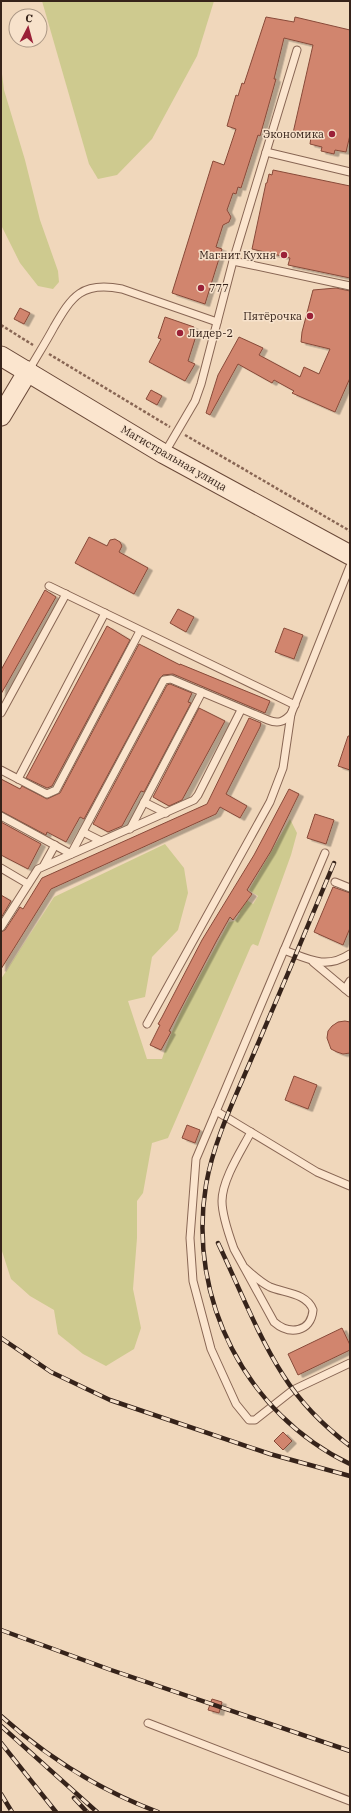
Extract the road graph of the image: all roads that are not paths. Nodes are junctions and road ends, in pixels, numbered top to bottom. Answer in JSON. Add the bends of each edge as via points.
{"nodes":[{"id":1,"x":297,"y":50,"type":"dead end"},
{"id":2,"x":266,"y":152,"type":"junction"},
{"id":3,"x":350,"y":172,"type":"edge"},
{"id":4,"x":233,"y":261,"type":"junction"},
{"id":5,"x":350,"y":286,"type":"edge"},
{"id":6,"x":217,"y":322,"type":"junction"},
{"id":7,"x":1,"y":356,"type":"edge"},
{"id":8,"x":28,"y":372,"type":"junction"},
{"id":9,"x":1,"y":416,"type":"edge"},
{"id":10,"x":164,"y":454,"type":"junction"},
{"id":11,"x":350,"y":555,"type":"edge"},
{"id":12,"x":350,"y":566,"type":"edge"},
{"id":13,"x":49,"y":586,"type":"dead end"},
{"id":14,"x":66,"y":594,"type":"junction"},
{"id":15,"x":105,"y":613,"type":"junction"},
{"id":16,"x":140,"y":631,"type":"junction"},
{"id":17,"x":202,"y":692,"type":"junction"},
{"id":18,"x":295,"y":705,"type":"junction"},
{"id":19,"x":241,"y":710,"type":"junction"},
{"id":20,"x":1,"y":714,"type":"edge"},
{"id":21,"x":291,"y":714,"type":"junction"},
{"id":22,"x":1,"y":770,"type":"edge"},
{"id":23,"x":18,"y":779,"type":"junction"},
{"id":24,"x":144,"y":802,"type":"junction"},
{"id":25,"x":166,"y":813,"type":"junction"},
{"id":26,"x":1,"y":816,"type":"edge"},
{"id":27,"x":130,"y":829,"type":"junction"},
{"id":28,"x":83,"y":832,"type":"junction"},
{"id":29,"x":101,"y":841,"type":"junction"},
{"id":30,"x":55,"y":845,"type":"junction"},
{"id":31,"x":325,"y":853,"type":"dead end"},
{"id":32,"x":72,"y":854,"type":"junction"},
{"id":33,"x":44,"y":865,"type":"junction"},
{"id":34,"x":1,"y":868,"type":"edge"},
{"id":35,"x":335,"y":882,"type":"dead end"},
{"id":36,"x":28,"y":884,"type":"junction"},
{"id":37,"x":350,"y":888,"type":"edge"},
{"id":38,"x":1,"y":927,"type":"edge"},
{"id":39,"x":284,"y":950,"type":"junction"},
{"id":40,"x":350,"y":954,"type":"edge"},
{"id":41,"x":311,"y":960,"type":"junction"},
{"id":42,"x":350,"y":982,"type":"edge"},
{"id":43,"x":347,"y":991,"type":"edge"},
{"id":44,"x":147,"y":1024,"type":"dead end"},
{"id":45,"x":216,"y":1111,"type":"junction"},
{"id":46,"x":251,"y":1132,"type":"junction"},
{"id":47,"x":350,"y":1186,"type":"edge"},
{"id":48,"x":245,"y":1268,"type":"junction"},
{"id":49,"x":350,"y":1363,"type":"edge"},
{"id":50,"x":148,"y":1723,"type":"dead end"},
{"id":51,"x":350,"y":1801,"type":"edge"}],
"edges":[{"from":1,"to":2,"type":"lane"},
{"from":2,"to":3,"type":"lane"},
{"from":2,"to":4,"type":"lane"},
{"from":4,"to":5,"type":"lane"},
{"from":4,"to":6,"type":"lane"},
{"from":6,"to":8,"type":"lane","via":[[122,289],[105,286],[91,288],[80,293],[68,304]]},
{"from":6,"to":10,"type":"lane","via":[[197,396]]},
{"from":7,"to":8,"type":"main road","name":"Магистральная улица"},
{"from":8,"to":9,"type":"main road"},
{"from":8,"to":10,"type":"main road","name":"Магистральная улица"},
{"from":10,"to":11,"type":"main road","name":"Магистральная улица"},
{"from":12,"to":18,"type":"lane"},
{"from":13,"to":14,"type":"lane"},
{"from":14,"to":15,"type":"lane"},
{"from":14,"to":20,"type":"lane"},
{"from":15,"to":16,"type":"lane"},
{"from":15,"to":23,"type":"lane"},
{"from":16,"to":18,"type":"lane"},
{"from":16,"to":23,"type":"lane","via":[[56,790],[48,794]]},
{"from":17,"to":19,"type":"lane"},
{"from":17,"to":24,"type":"lane"},
{"from":17,"to":28,"type":"lane","via":[[170,679],[162,682]]},
{"from":18,"to":21,"type":"lane"},
{"from":19,"to":21,"type":"lane","via":[[274,722],[286,720]]},
{"from":19,"to":25,"type":"lane","via":[[198,795],[189,803]]},
{"from":21,"to":44,"type":"lane","via":[[283,768],[270,802]]},
{"from":22,"to":23,"type":"lane"},
{"from":24,"to":25,"type":"lane"},
{"from":24,"to":27,"type":"lane"},
{"from":25,"to":27,"type":"lane"},
{"from":26,"to":30,"type":"lane"},
{"from":27,"to":29,"type":"lane"},
{"from":28,"to":29,"type":"lane"},
{"from":28,"to":32,"type":"lane"},
{"from":29,"to":32,"type":"lane"},
{"from":30,"to":32,"type":"lane"},
{"from":30,"to":33,"type":"lane"},
{"from":31,"to":39,"type":"lane"},
{"from":32,"to":33,"type":"lane"},
{"from":33,"to":36,"type":"lane","via":[[35,872]]},
{"from":34,"to":36,"type":"lane"},
{"from":35,"to":37,"type":"lane"},
{"from":36,"to":38,"type":"lane"},
{"from":39,"to":41,"type":"lane"},
{"from":39,"to":45,"type":"lane"},
{"from":40,"to":41,"type":"lane","via":[[328,963]]},
{"from":41,"to":43,"type":"lane"},
{"from":42,"to":43,"type":"lane"},
{"from":45,"to":46,"type":"lane"},
{"from":45,"to":49,"type":"lane","via":[[196,1159],[190,1238],[191,1260],[193,1281],[211,1349],[236,1404],[247,1418],[255,1420],[293,1390]]},
{"from":46,"to":47,"type":"lane","via":[[317,1172]]},
{"from":46,"to":48,"type":"lane","via":[[229,1175],[222,1200],[234,1249]]},
{"from":48,"to":48,"type":"lane","via":[[274,1322],[280,1327],[292,1331],[300,1329],[309,1321],[313,1310],[308,1302],[266,1285]]},
{"from":50,"to":51,"type":"lane"}]}
